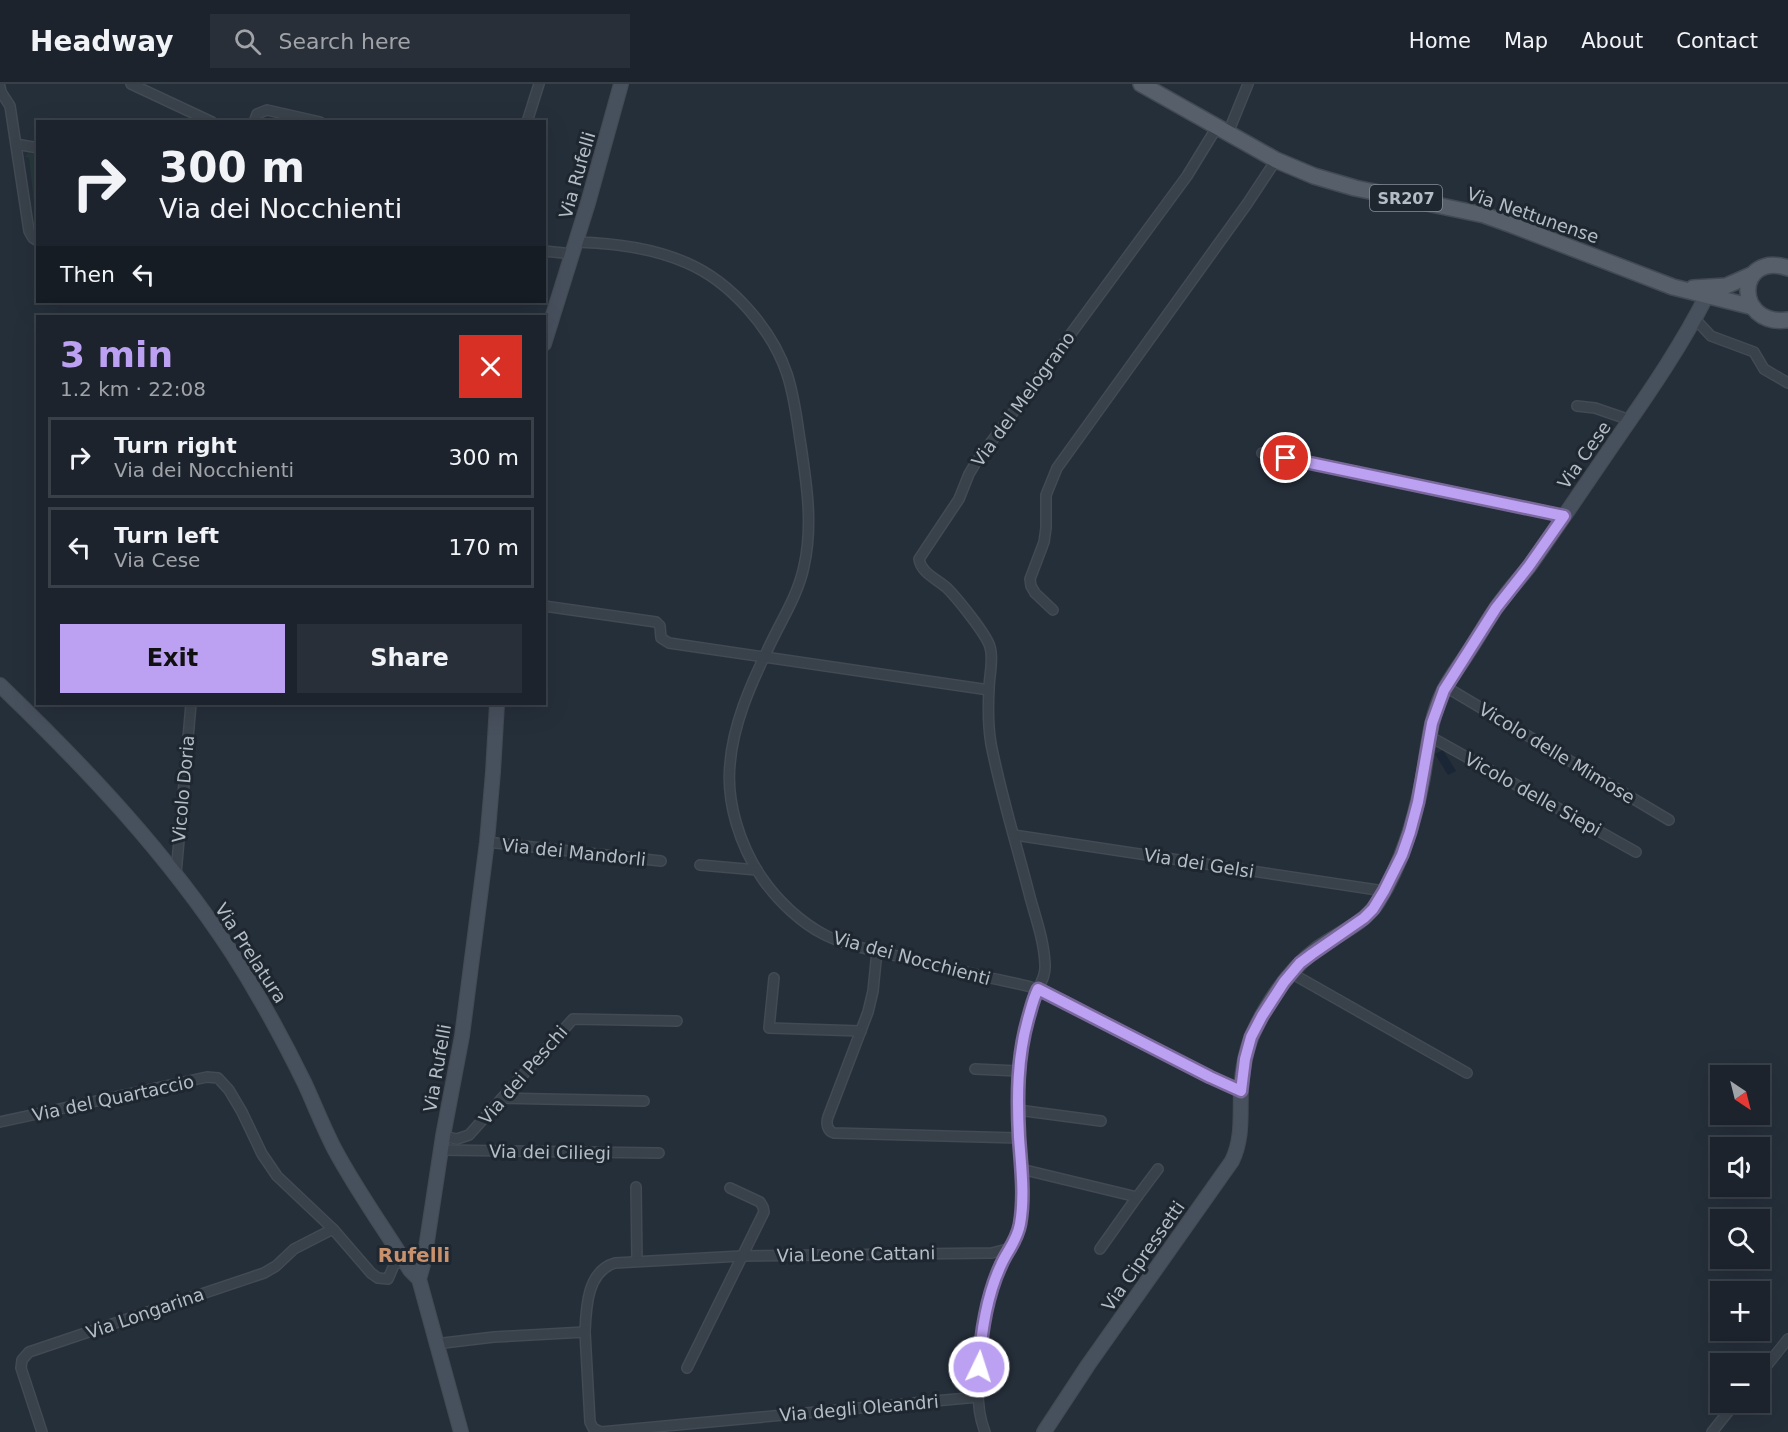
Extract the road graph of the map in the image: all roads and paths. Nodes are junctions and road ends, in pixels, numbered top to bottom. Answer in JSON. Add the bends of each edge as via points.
{"nodes":[{"id":1,"x":131,"y":84,"type":"edge"},
{"id":2,"x":539,"y":84,"type":"edge"},
{"id":3,"x":621,"y":84,"type":"edge"},
{"id":4,"x":1141,"y":84,"type":"edge"},
{"id":5,"x":1248,"y":84,"type":"edge"},
{"id":6,"x":0,"y":87,"type":"edge"},
{"id":7,"x":208,"y":120,"type":"edge"},
{"id":8,"x":255,"y":120,"type":"edge"},
{"id":9,"x":311,"y":120,"type":"edge"},
{"id":10,"x":529,"y":120,"type":"edge"},
{"id":11,"x":1222,"y":130,"type":"junction"},
{"id":12,"x":16,"y":144,"type":"junction"},
{"id":13,"x":36,"y":148,"type":"edge"},
{"id":14,"x":1276,"y":160,"type":"junction"},
{"id":15,"x":36,"y":239,"type":"edge"},
{"id":16,"x":575,"y":248,"type":"junction"},
{"id":17,"x":546,"y":251,"type":"edge"},
{"id":18,"x":1785,"y":266,"type":"edge"},
{"id":19,"x":1751,"y":275,"type":"junction"},
{"id":20,"x":1681,"y":290,"type":"junction"},
{"id":21,"x":1706,"y":297,"type":"junction"},
{"id":22,"x":1753,"y":307,"type":"junction"},
{"id":23,"x":1695,"y":319,"type":"junction"},
{"id":24,"x":1788,"y":320,"type":"edge"},
{"id":25,"x":546,"y":338,"type":"edge"},
{"id":26,"x":1788,"y":382,"type":"edge"},
{"id":27,"x":1577,"y":406,"type":"dead end"},
{"id":28,"x":1630,"y":420,"type":"junction"},
{"id":29,"x":1262,"y":453,"type":"dead end"},
{"id":30,"x":1564,"y":516,"type":"junction"},
{"id":31,"x":546,"y":606,"type":"edge"},
{"id":32,"x":1053,"y":610,"type":"dead end"},
{"id":33,"x":763,"y":658,"type":"junction"},
{"id":34,"x":0,"y":685,"type":"edge"},
{"id":35,"x":1446,"y":687,"type":"junction"},
{"id":36,"x":988,"y":690,"type":"junction"},
{"id":37,"x":191,"y":705,"type":"edge"},
{"id":38,"x":497,"y":705,"type":"edge"},
{"id":39,"x":1429,"y":736,"type":"junction"},
{"id":40,"x":1669,"y":820,"type":"dead end"},
{"id":41,"x":1014,"y":835,"type":"junction"},
{"id":42,"x":487,"y":842,"type":"junction"},
{"id":43,"x":1636,"y":852,"type":"dead end"},
{"id":44,"x":662,"y":861,"type":"dead end"},
{"id":45,"x":700,"y":865,"type":"dead end"},
{"id":46,"x":757,"y":870,"type":"junction"},
{"id":47,"x":176,"y":874,"type":"junction"},
{"id":48,"x":1384,"y":891,"type":"junction"},
{"id":49,"x":877,"y":951,"type":"junction"},
{"id":50,"x":1291,"y":973,"type":"junction"},
{"id":51,"x":774,"y":978,"type":"dead end"},
{"id":52,"x":1038,"y":989,"type":"junction"},
{"id":53,"x":677,"y":1021,"type":"dead end"},
{"id":54,"x":861,"y":1031,"type":"junction"},
{"id":55,"x":975,"y":1069,"type":"dead end"},
{"id":56,"x":1019,"y":1071,"type":"junction"},
{"id":57,"x":1467,"y":1073,"type":"dead end"},
{"id":58,"x":1241,"y":1091,"type":"junction"},
{"id":59,"x":502,"y":1098,"type":"junction"},
{"id":60,"x":644,"y":1101,"type":"dead end"},
{"id":61,"x":1018,"y":1110,"type":"junction"},
{"id":62,"x":1101,"y":1121,"type":"dead end"},
{"id":63,"x":0,"y":1122,"type":"edge"},
{"id":64,"x":1019,"y":1138,"type":"junction"},
{"id":65,"x":442,"y":1143,"type":"junction"},
{"id":66,"x":659,"y":1153,"type":"dead end"},
{"id":67,"x":1158,"y":1169,"type":"dead end"},
{"id":68,"x":1021,"y":1170,"type":"junction"},
{"id":69,"x":636,"y":1187,"type":"dead end"},
{"id":70,"x":730,"y":1188,"type":"dead end"},
{"id":71,"x":1137,"y":1197,"type":"junction"},
{"id":72,"x":333,"y":1229,"type":"junction"},
{"id":73,"x":1011,"y":1248,"type":"junction"},
{"id":74,"x":1100,"y":1249,"type":"dead end"},
{"id":75,"x":970,"y":1252,"type":"junction"},
{"id":76,"x":741,"y":1257,"type":"junction"},
{"id":77,"x":404,"y":1260,"type":"junction"},
{"id":78,"x":637,"y":1261,"type":"junction"},
{"id":79,"x":1001,"y":1264,"type":"junction"},
{"id":80,"x":419,"y":1279,"type":"junction"},
{"id":81,"x":585,"y":1332,"type":"junction"},
{"id":82,"x":1788,"y":1339,"type":"edge"},
{"id":83,"x":435,"y":1344,"type":"junction"},
{"id":84,"x":1770,"y":1362,"type":"edge"},
{"id":85,"x":687,"y":1368,"type":"dead end"},
{"id":86,"x":978,"y":1397,"type":"junction"},
{"id":87,"x":1727,"y":1413,"type":"edge"},
{"id":88,"x":42,"y":1432,"type":"edge"},
{"id":89,"x":461,"y":1432,"type":"edge"},
{"id":90,"x":985,"y":1432,"type":"edge"},
{"id":91,"x":1044,"y":1432,"type":"edge"},
{"id":92,"x":1712,"y":1432,"type":"edge"}],
"edges":[{"from":1,"to":7,"type":"street"},
{"from":2,"to":10,"type":"street"},
{"from":3,"to":16,"type":"street","name":"Via Rufelli"},
{"from":4,"to":11,"type":"main road","name":"Via Nettunense","number":"SR207"},
{"from":5,"to":11,"type":"street"},
{"from":6,"to":12,"type":"street","via":[[10,106]]},
{"from":8,"to":9,"type":"street","via":[[257,114],[267,110]]},
{"from":11,"to":14,"type":"main road","name":"Via Nettunense","number":"SR207"},
{"from":11,"to":36,"type":"street","name":"Via del Melograno","via":[[975,464],[960,499],[919,557],[922,568],[951,592],[989,644]]},
{"from":12,"to":13,"type":"street"},
{"from":12,"to":15,"type":"street","via":[[29,229]]},
{"from":14,"to":20,"type":"main road","name":"Via Nettunense","number":"SR207","via":[[1337,183],[1503,221]]},
{"from":14,"to":32,"type":"street","via":[[1057,468],[1046,495],[1044,542],[1030,579],[1035,593]]},
{"from":16,"to":17,"type":"street","name":"Via dei Nocchienti"},
{"from":16,"to":25,"type":"street","name":"Via Rufelli"},
{"from":16,"to":33,"type":"street","name":"Via dei Nocchienti","via":[[615,244],[694,266],[748,309],[781,359],[792,393],[804,468],[808,537],[799,585]]},
{"from":18,"to":19,"type":"main road","name":"Via Nettunense","number":"SR207","via":[[1765,267]]},
{"from":19,"to":20,"type":"main road","name":"Via Nettunense","number":"SR207","via":[[1726,286]]},
{"from":19,"to":22,"type":"main road","via":[[1747,288]]},
{"from":20,"to":21,"type":"main road","name":"Via Nettunense","number":"SR207"},
{"from":21,"to":22,"type":"main road","name":"Via Nettunense","number":"SR207"},
{"from":21,"to":23,"type":"street","name":"Via Cese"},
{"from":22,"to":24,"type":"main road","name":"Via Nettunense","number":"SR207","via":[[1769,319]]},
{"from":23,"to":26,"type":"street","via":[[1711,336],[1754,352],[1764,369]]},
{"from":23,"to":28,"type":"street","name":"Via Cese"},
{"from":27,"to":28,"type":"street"},
{"from":28,"to":30,"type":"street","name":"Via Cese"},
{"from":29,"to":30,"type":"street"},
{"from":30,"to":35,"type":"street","name":"Via Cese","via":[[1496,608]]},
{"from":31,"to":33,"type":"street","via":[[654,621],[667,642]]},
{"from":33,"to":36,"type":"street"},
{"from":33,"to":46,"type":"street","name":"Via dei Nocchienti","via":[[738,726],[729,772],[736,819]]},
{"from":34,"to":47,"type":"street","name":"Via Prelatura","via":[[97,783]]},
{"from":35,"to":39,"type":"street","name":"Via Cese"},
{"from":35,"to":40,"type":"street","name":"Vicolo delle Mimose"},
{"from":36,"to":41,"type":"street","name":"Via del Melograno","via":[[991,741]]},
{"from":37,"to":47,"type":"street","name":"Vicolo Doria"},
{"from":38,"to":42,"type":"street","name":"Via Rufelli"},
{"from":39,"to":43,"type":"street","name":"Vicolo delle Siepi"},
{"from":39,"to":48,"type":"street","name":"Via Cese","via":[[1410,832]]},
{"from":41,"to":48,"type":"street","name":"Via dei Gelsi"},
{"from":41,"to":52,"type":"street","name":"Via del Melograno","via":[[1045,960],[1044,978]]},
{"from":42,"to":44,"type":"street","name":"Via dei Mandorli"},
{"from":42,"to":65,"type":"street","name":"Via Rufelli","via":[[462,1036]]},
{"from":45,"to":46,"type":"street"},
{"from":46,"to":49,"type":"street","name":"Via dei Nocchienti","via":[[778,897],[812,927],[833,938]]},
{"from":47,"to":77,"type":"street","name":"Via Prelatura","via":[[256,991],[341,1161]]},
{"from":48,"to":50,"type":"street","name":"Via Cese","via":[[1364,918]]},
{"from":49,"to":52,"type":"street","name":"Via dei Nocchienti"},
{"from":49,"to":54,"type":"street","via":[[873,991]]},
{"from":50,"to":57,"type":"street"},
{"from":50,"to":58,"type":"street","name":"Via Cese","via":[[1255,1030]]},
{"from":51,"to":54,"type":"street","via":[[769,1028]]},
{"from":52,"to":56,"type":"street","name":"Via del Melograno","via":[[1023,1035]]},
{"from":52,"to":58,"type":"street","name":"Via dei Nocchienti"},
{"from":53,"to":59,"type":"street","name":"Via dei Peschi","via":[[573,1019]]},
{"from":54,"to":64,"type":"street","via":[[828,1117],[832,1132]]},
{"from":55,"to":56,"type":"street"},
{"from":56,"to":61,"type":"street","name":"Via del Melograno"},
{"from":58,"to":91,"type":"street","name":"Via Cipressetti","via":[[1239,1140],[1229,1166]]},
{"from":59,"to":60,"type":"street"},
{"from":59,"to":65,"type":"street","name":"Via dei Peschi","via":[[470,1135]]},
{"from":61,"to":62,"type":"street"},
{"from":61,"to":64,"type":"street","name":"Via del Melograno"},
{"from":63,"to":72,"type":"street","name":"Via del Quartaccio","via":[[216,1077],[232,1094],[277,1176]]},
{"from":64,"to":68,"type":"street","name":"Via del Melograno"},
{"from":65,"to":66,"type":"street","name":"Via dei Ciliegi"},
{"from":65,"to":80,"type":"street","name":"Via Rufelli"},
{"from":67,"to":71,"type":"street"},
{"from":68,"to":71,"type":"street"},
{"from":68,"to":73,"type":"street","name":"Via del Melograno","via":[[1020,1224]]},
{"from":69,"to":78,"type":"street"},
{"from":70,"to":76,"type":"street","name":"Via Leone Cattani","via":[[756,1200],[764,1209]]},
{"from":71,"to":74,"type":"street"},
{"from":72,"to":77,"type":"street","name":"Via del Quartaccio","via":[[378,1278],[388,1279],[394,1265]]},
{"from":72,"to":88,"type":"street","name":"Via Longarina","via":[[294,1249],[264,1273],[29,1352],[21,1368]]},
{"from":73,"to":75,"type":"street","name":"Via Leone Cattani"},
{"from":73,"to":79,"type":"street","name":"Via del Melograno"},
{"from":75,"to":76,"type":"street","name":"Via Leone Cattani"},
{"from":75,"to":79,"type":"street","name":"Via Leone Cattani"},
{"from":76,"to":78,"type":"street","name":"Via Leone Cattani"},
{"from":76,"to":85,"type":"street","name":"Via Leone Cattani"},
{"from":77,"to":80,"type":"street","name":"Via Prelatura"},
{"from":78,"to":81,"type":"street","name":"Via Leone Cattani","via":[[613,1264],[600,1271],[588,1299]]},
{"from":79,"to":86,"type":"street","name":"Via del Melograno","via":[[983,1326]]},
{"from":80,"to":83,"type":"street","name":"Via Rufelli"},
{"from":81,"to":83,"type":"street"},
{"from":81,"to":86,"type":"street","name":"Via degli Oleandri","via":[[590,1422],[598,1431]]},
{"from":82,"to":84,"type":"street"},
{"from":83,"to":89,"type":"street","name":"Via Rufelli"},
{"from":86,"to":90,"type":"street","name":"Via del Melograno"},
{"from":87,"to":92,"type":"street"}]}
